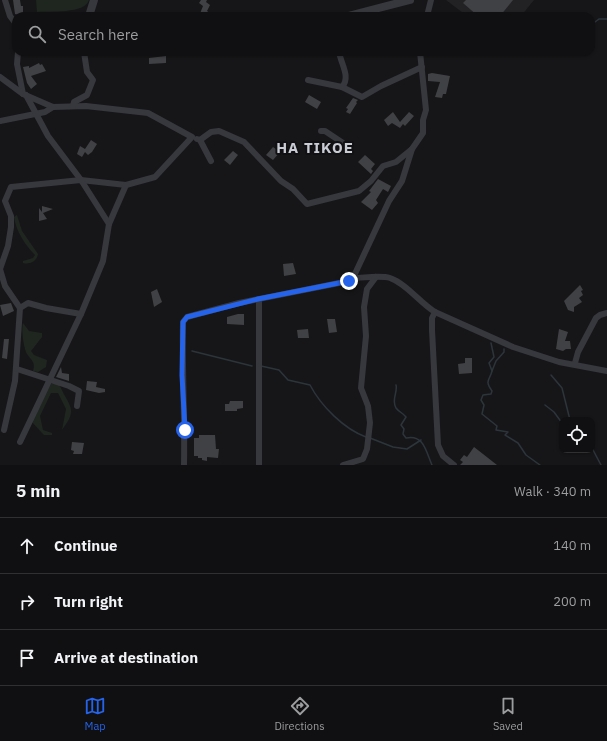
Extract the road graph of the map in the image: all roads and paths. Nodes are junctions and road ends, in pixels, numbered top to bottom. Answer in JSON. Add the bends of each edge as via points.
{"nodes":[{"id":1,"x":5,"y":0,"type":"edge"},
{"id":2,"x":94,"y":0,"type":"edge"},
{"id":3,"x":410,"y":0,"type":"edge"},
{"id":4,"x":431,"y":0,"type":"edge"},
{"id":5,"x":90,"y":12,"type":"edge"},
{"id":6,"x":364,"y":12,"type":"edge"},
{"id":7,"x":428,"y":12,"type":"edge"},
{"id":8,"x":12,"y":19,"type":"edge"},
{"id":9,"x":18,"y":56,"type":"edge"},
{"id":10,"x":85,"y":56,"type":"edge"},
{"id":11,"x":340,"y":56,"type":"edge"},
{"id":12,"x":421,"y":56,"type":"edge"},
{"id":13,"x":422,"y":67,"type":"junction"},
{"id":14,"x":0,"y":77,"type":"edge"},
{"id":15,"x":308,"y":80,"type":"dead end"},
{"id":16,"x":342,"y":87,"type":"junction"},
{"id":17,"x":25,"y":94,"type":"junction"},
{"id":18,"x":73,"y":106,"type":"junction"},
{"id":19,"x":53,"y":107,"type":"junction"},
{"id":20,"x":37,"y":114,"type":"junction"},
{"id":21,"x":0,"y":121,"type":"edge"},
{"id":22,"x":322,"y":131,"type":"dead end"},
{"id":23,"x":192,"y":137,"type":"junction"},
{"id":24,"x":200,"y":140,"type":"junction"},
{"id":25,"x":342,"y":145,"type":"dead end"},
{"id":26,"x":412,"y":149,"type":"junction"},
{"id":27,"x":211,"y":161,"type":"dead end"},
{"id":28,"x":81,"y":180,"type":"junction"},
{"id":29,"x":126,"y":185,"type":"junction"},
{"id":30,"x":2,"y":199,"type":"edge"},
{"id":31,"x":109,"y":224,"type":"junction"},
{"id":32,"x":376,"y":277,"type":"junction"},
{"id":33,"x":353,"y":278,"type":"junction"},
{"id":34,"x":258,"y":299,"type":"junction"},
{"id":35,"x":20,"y":308,"type":"junction"},
{"id":36,"x":435,"y":312,"type":"junction"},
{"id":37,"x":607,"y":313,"type":"edge"},
{"id":38,"x":81,"y":314,"type":"junction"},
{"id":39,"x":575,"y":364,"type":"junction"},
{"id":40,"x":17,"y":369,"type":"junction"},
{"id":41,"x":607,"y":371,"type":"edge"},
{"id":42,"x":49,"y":379,"type":"junction"},
{"id":43,"x":77,"y":406,"type":"dead end"},
{"id":44,"x":4,"y":430,"type":"dead end"},
{"id":45,"x":20,"y":442,"type":"dead end"},
{"id":46,"x":184,"y":465,"type":"edge"},
{"id":47,"x":258,"y":465,"type":"edge"},
{"id":48,"x":343,"y":465,"type":"edge"},
{"id":49,"x":454,"y":465,"type":"edge"}],
"edges":[{"from":1,"to":8,"type":"street"},
{"from":2,"to":5,"type":"street"},
{"from":3,"to":6,"type":"street"},
{"from":4,"to":7,"type":"street"},
{"from":9,"to":17,"type":"street","via":[[17,64]]},
{"from":10,"to":18,"type":"street","via":[[87,72],[93,80],[87,95],[74,102]]},
{"from":11,"to":16,"type":"street","via":[[346,77],[346,83]]},
{"from":12,"to":13,"type":"street"},
{"from":13,"to":16,"type":"street","via":[[362,98]]},
{"from":13,"to":26,"type":"street","via":[[426,110],[423,132]]},
{"from":14,"to":17,"type":"street"},
{"from":15,"to":16,"type":"street"},
{"from":17,"to":19,"type":"street"},
{"from":17,"to":20,"type":"street"},
{"from":18,"to":19,"type":"street"},
{"from":18,"to":23,"type":"street","via":[[148,112]]},
{"from":19,"to":20,"type":"street"},
{"from":20,"to":21,"type":"street"},
{"from":20,"to":28,"type":"street","via":[[48,136]]},
{"from":22,"to":25,"type":"street","via":[[343,143]]},
{"from":23,"to":24,"type":"street"},
{"from":23,"to":29,"type":"street","via":[[155,177]]},
{"from":24,"to":26,"type":"street","via":[[211,132],[219,131],[244,142],[307,204],[358,191],[371,181],[383,166],[396,162]]},
{"from":24,"to":27,"type":"street"},
{"from":26,"to":33,"type":"street","via":[[402,180],[389,201]]},
{"from":28,"to":29,"type":"street"},
{"from":28,"to":30,"type":"street","via":[[14,186]]},
{"from":28,"to":31,"type":"street"},
{"from":29,"to":31,"type":"street"},
{"from":30,"to":35,"type":"street","via":[[11,216],[11,226],[8,246],[0,269],[5,286]]},
{"from":31,"to":38,"type":"street","via":[[103,261]]},
{"from":32,"to":33,"type":"street"},
{"from":32,"to":36,"type":"street","via":[[390,278],[399,283],[423,305]]},
{"from":32,"to":48,"type":"street","via":[[367,289],[364,307],[366,336],[361,388],[368,406],[370,423],[367,448],[363,459]]},
{"from":33,"to":34,"type":"street","via":[[349,281]]},
{"from":34,"to":46,"type":"street","via":[[192,315],[183,322]]},
{"from":34,"to":47,"type":"street"},
{"from":35,"to":38,"type":"street","via":[[28,302]]},
{"from":35,"to":40,"type":"street"},
{"from":36,"to":39,"type":"street","via":[[513,346],[559,362]]},
{"from":36,"to":49,"type":"street","via":[[432,330],[438,445],[443,456]]},
{"from":37,"to":39,"type":"street","via":[[596,318],[578,352]]},
{"from":38,"to":42,"type":"street"},
{"from":39,"to":41,"type":"street"},
{"from":40,"to":42,"type":"street"},
{"from":40,"to":44,"type":"street"},
{"from":42,"to":43,"type":"street","via":[[79,391]]},
{"from":42,"to":45,"type":"street"}]}
